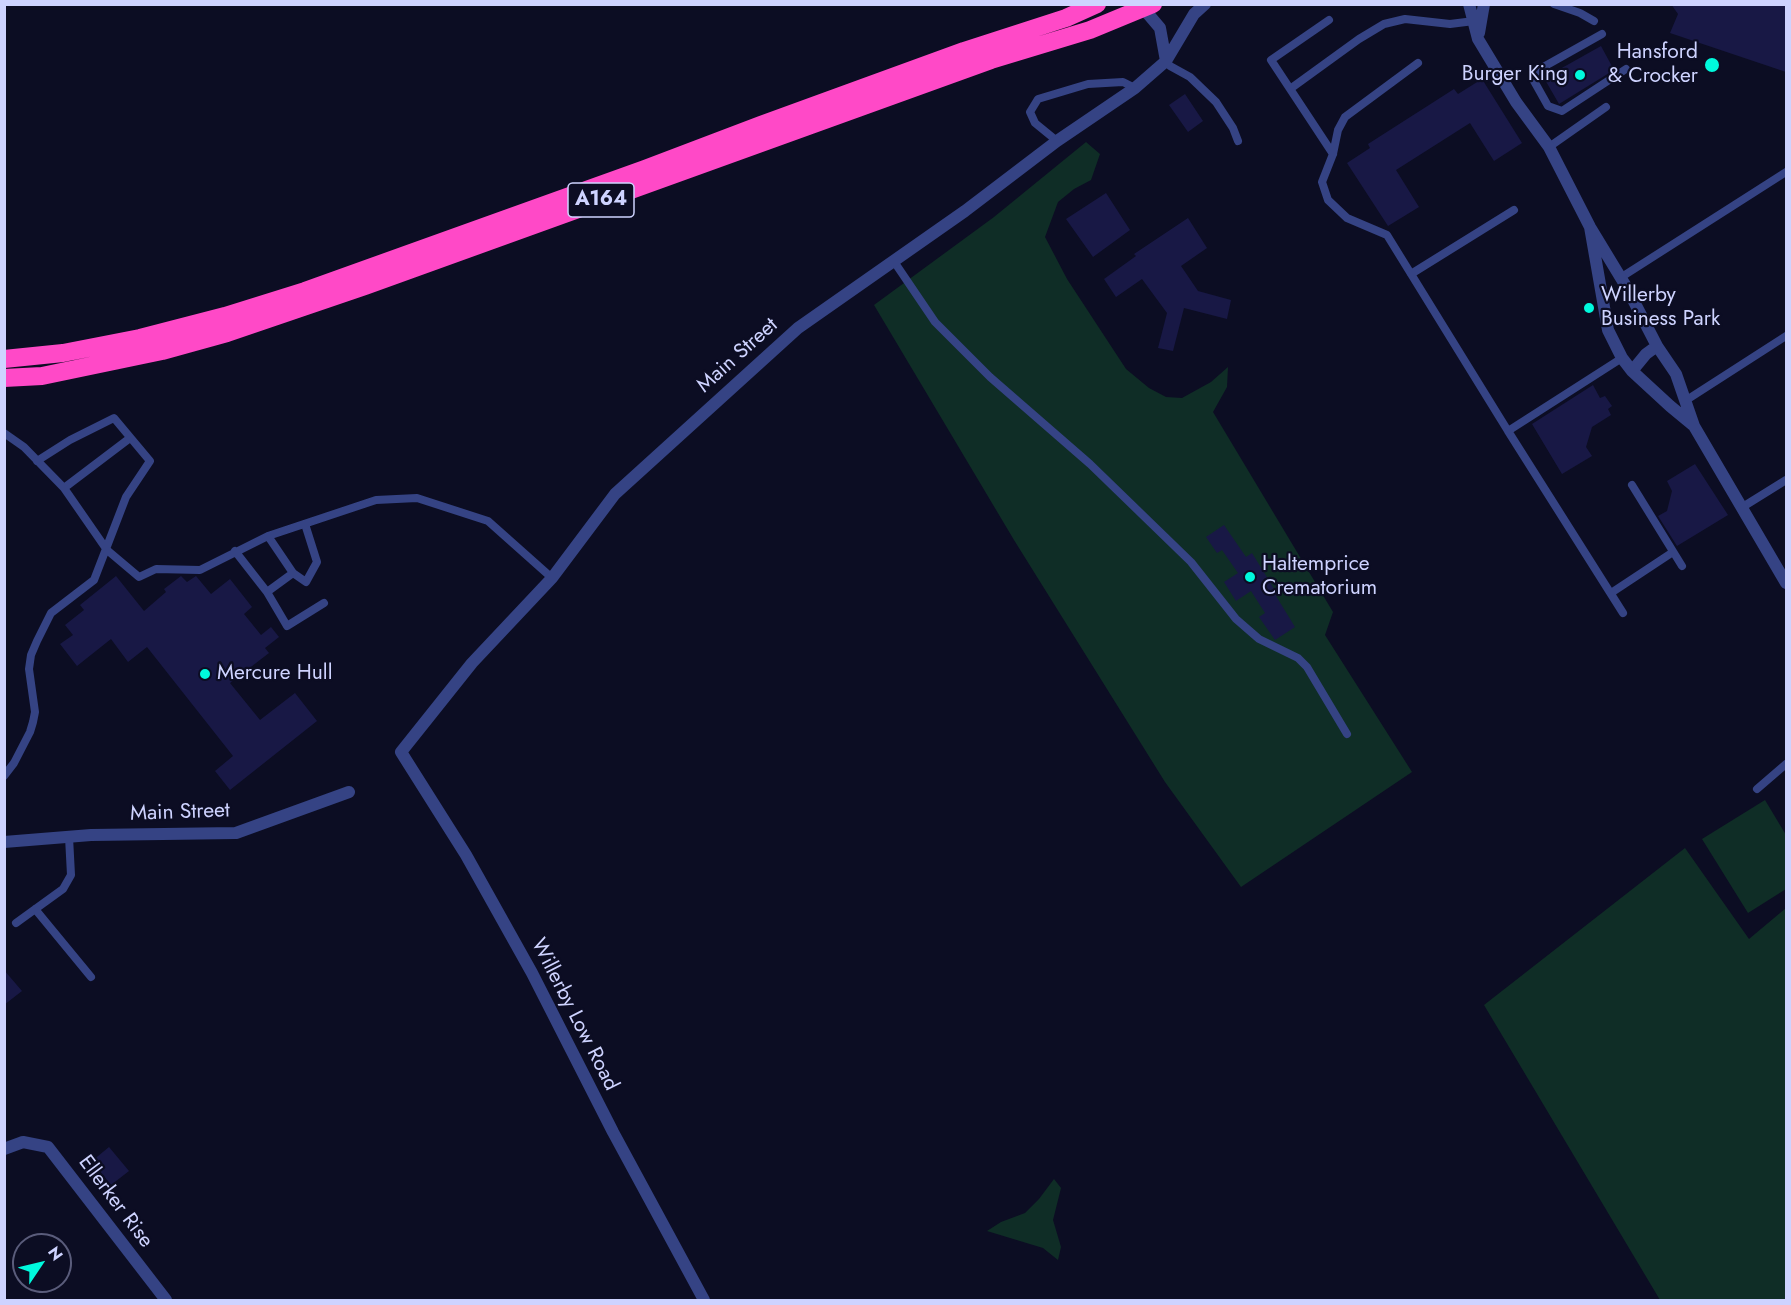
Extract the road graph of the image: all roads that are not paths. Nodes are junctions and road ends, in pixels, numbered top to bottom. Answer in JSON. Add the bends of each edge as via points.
{"nodes":[{"id":1,"x":1096,"y":4,"type":"edge"},
{"id":2,"x":1205,"y":4,"type":"edge"},
{"id":3,"x":1469,"y":4,"type":"edge"},
{"id":4,"x":1484,"y":4,"type":"edge"},
{"id":5,"x":1554,"y":4,"type":"edge"},
{"id":6,"x":1148,"y":6,"type":"edge"},
{"id":7,"x":1329,"y":20,"type":"dead end"},
{"id":8,"x":1474,"y":21,"type":"junction"},
{"id":9,"x":1594,"y":21,"type":"dead end"},
{"id":10,"x":1602,"y":34,"type":"dead end"},
{"id":11,"x":1478,"y":39,"type":"junction"},
{"id":12,"x":1166,"y":61,"type":"junction"},
{"id":13,"x":1418,"y":63,"type":"dead end"},
{"id":14,"x":1626,"y":69,"type":"dead end"},
{"id":15,"x":1135,"y":88,"type":"junction"},
{"id":16,"x":1290,"y":89,"type":"junction"},
{"id":17,"x":1606,"y":108,"type":"dead end"},
{"id":18,"x":1057,"y":141,"type":"junction"},
{"id":19,"x":1238,"y":141,"type":"dead end"},
{"id":20,"x":1549,"y":147,"type":"junction"},
{"id":21,"x":1333,"y":154,"type":"junction"},
{"id":22,"x":1786,"y":172,"type":"edge"},
{"id":23,"x":1514,"y":210,"type":"dead end"},
{"id":24,"x":1590,"y":226,"type":"junction"},
{"id":25,"x":893,"y":260,"type":"junction"},
{"id":26,"x":1411,"y":274,"type":"junction"},
{"id":27,"x":1620,"y":278,"type":"junction"},
{"id":28,"x":1786,"y":336,"type":"edge"},
{"id":29,"x":1657,"y":346,"type":"junction"},
{"id":30,"x":1622,"y":358,"type":"junction"},
{"id":31,"x":4,"y":359,"type":"edge"},
{"id":32,"x":1632,"y":371,"type":"junction"},
{"id":33,"x":4,"y":378,"type":"edge"},
{"id":34,"x":1686,"y":401,"type":"junction"},
{"id":35,"x":1694,"y":426,"type":"junction"},
{"id":36,"x":1508,"y":431,"type":"junction"},
{"id":37,"x":4,"y":433,"type":"edge"},
{"id":38,"x":130,"y":438,"type":"junction"},
{"id":39,"x":37,"y":461,"type":"junction"},
{"id":40,"x":1786,"y":480,"type":"edge"},
{"id":41,"x":1632,"y":484,"type":"dead end"},
{"id":42,"x":64,"y":488,"type":"junction"},
{"id":43,"x":1741,"y":508,"type":"junction"},
{"id":44,"x":304,"y":524,"type":"junction"},
{"id":45,"x":268,"y":536,"type":"junction"},
{"id":46,"x":107,"y":550,"type":"junction"},
{"id":47,"x":235,"y":551,"type":"junction"},
{"id":48,"x":1673,"y":552,"type":"junction"},
{"id":49,"x":1682,"y":566,"type":"dead end"},
{"id":50,"x":293,"y":573,"type":"junction"},
{"id":51,"x":552,"y":578,"type":"junction"},
{"id":52,"x":1786,"y":583,"type":"edge"},
{"id":53,"x":267,"y":592,"type":"junction"},
{"id":54,"x":1611,"y":593,"type":"junction"},
{"id":55,"x":324,"y":603,"type":"dead end"},
{"id":56,"x":1623,"y":613,"type":"dead end"},
{"id":57,"x":1347,"y":734,"type":"dead end"},
{"id":58,"x":401,"y":752,"type":"joint"},
{"id":59,"x":1786,"y":764,"type":"edge"},
{"id":60,"x":4,"y":776,"type":"edge"},
{"id":61,"x":1757,"y":789,"type":"dead end"},
{"id":62,"x":349,"y":792,"type":"dead end"},
{"id":63,"x":69,"y":837,"type":"junction"},
{"id":64,"x":4,"y":842,"type":"edge"},
{"id":65,"x":35,"y":909,"type":"junction"},
{"id":66,"x":16,"y":923,"type":"dead end"},
{"id":67,"x":91,"y":977,"type":"dead end"},
{"id":68,"x":4,"y":1149,"type":"edge"},
{"id":69,"x":166,"y":1300,"type":"edge"},
{"id":70,"x":704,"y":1300,"type":"edge"}],
"edges":[{"from":1,"to":31,"type":"highway","number":"A164","via":[[305,291],[140,338],[63,353]]},
{"from":2,"to":12,"type":"street","name":"Main Street","via":[[1194,14]]},
{"from":3,"to":8,"type":"street"},
{"from":4,"to":11,"type":"street"},
{"from":5,"to":9,"type":"lane"},
{"from":6,"to":12,"type":"street","via":[[1160,28]]},
{"from":6,"to":33,"type":"highway","number":"A164","via":[[1090,30],[991,60],[227,333],[42,376]]},
{"from":7,"to":16,"type":"lane","via":[[1271,60]]},
{"from":8,"to":11,"type":"street"},
{"from":8,"to":16,"type":"lane","via":[[1450,24],[1405,19],[1384,24]]},
{"from":10,"to":14,"type":"lane","via":[[1534,75],[1548,106],[1562,111]]},
{"from":11,"to":20,"type":"street"},
{"from":12,"to":15,"type":"street","name":"Main Street"},
{"from":12,"to":19,"type":"lane","via":[[1216,102]]},
{"from":13,"to":21,"type":"lane","via":[[1345,117]]},
{"from":15,"to":18,"type":"street","name":"Main Street"},
{"from":15,"to":18,"type":"lane","via":[[1123,82],[1088,84],[1038,99],[1030,111],[1035,123]]},
{"from":16,"to":21,"type":"lane"},
{"from":17,"to":20,"type":"lane"},
{"from":18,"to":25,"type":"street","name":"Main Street"},
{"from":20,"to":24,"type":"street"},
{"from":21,"to":26,"type":"lane","via":[[1322,182],[1328,200],[1347,218],[1387,235]]},
{"from":22,"to":27,"type":"lane"},
{"from":23,"to":26,"type":"lane"},
{"from":24,"to":27,"type":"street"},
{"from":24,"to":30,"type":"street","via":[[1608,330]]},
{"from":25,"to":51,"type":"street","name":"Main Street","via":[[798,328],[615,494]]},
{"from":25,"to":57,"type":"lane","via":[[935,322],[1191,562],[1236,619],[1259,639],[1298,658],[1307,667]]},
{"from":26,"to":36,"type":"lane"},
{"from":27,"to":29,"type":"street"},
{"from":28,"to":34,"type":"lane"},
{"from":29,"to":32,"type":"street"},
{"from":29,"to":34,"type":"street","via":[[1676,374]]},
{"from":30,"to":32,"type":"street"},
{"from":30,"to":36,"type":"lane"},
{"from":32,"to":35,"type":"street"},
{"from":34,"to":35,"type":"street"},
{"from":35,"to":43,"type":"street"},
{"from":36,"to":54,"type":"lane"},
{"from":37,"to":39,"type":"lane"},
{"from":38,"to":39,"type":"lane","via":[[114,418]]},
{"from":38,"to":42,"type":"lane"},
{"from":38,"to":46,"type":"lane","via":[[150,461],[126,497]]},
{"from":39,"to":42,"type":"lane"},
{"from":40,"to":43,"type":"lane"},
{"from":41,"to":48,"type":"lane"},
{"from":42,"to":46,"type":"lane"},
{"from":43,"to":52,"type":"street"},
{"from":44,"to":45,"type":"lane"},
{"from":44,"to":50,"type":"lane","via":[[317,562],[306,582]]},
{"from":44,"to":51,"type":"lane","via":[[376,500],[417,498],[488,521]]},
{"from":45,"to":47,"type":"lane"},
{"from":45,"to":50,"type":"lane"},
{"from":46,"to":47,"type":"lane","via":[[140,577],[156,569],[200,570]]},
{"from":46,"to":60,"type":"lane","via":[[94,580],[51,613],[37,641],[29,669],[33,722]]},
{"from":47,"to":53,"type":"lane"},
{"from":48,"to":49,"type":"lane"},
{"from":48,"to":54,"type":"lane"},
{"from":50,"to":53,"type":"lane"},
{"from":51,"to":58,"type":"street","name":"Main Street","via":[[472,663]]},
{"from":53,"to":55,"type":"lane","via":[[287,626]]},
{"from":54,"to":56,"type":"lane"},
{"from":58,"to":70,"type":"street","name":"Willerby Low Road","via":[[466,855],[532,973]]},
{"from":59,"to":61,"type":"lane"},
{"from":62,"to":63,"type":"street","name":"Main Street","via":[[236,833]]},
{"from":63,"to":64,"type":"street","name":"Main Street"},
{"from":63,"to":65,"type":"lane","via":[[71,875],[63,889]]},
{"from":65,"to":66,"type":"lane"},
{"from":65,"to":67,"type":"lane"},
{"from":68,"to":69,"type":"street","name":"Ellerker Rise","via":[[23,1142],[48,1147]]}]}
